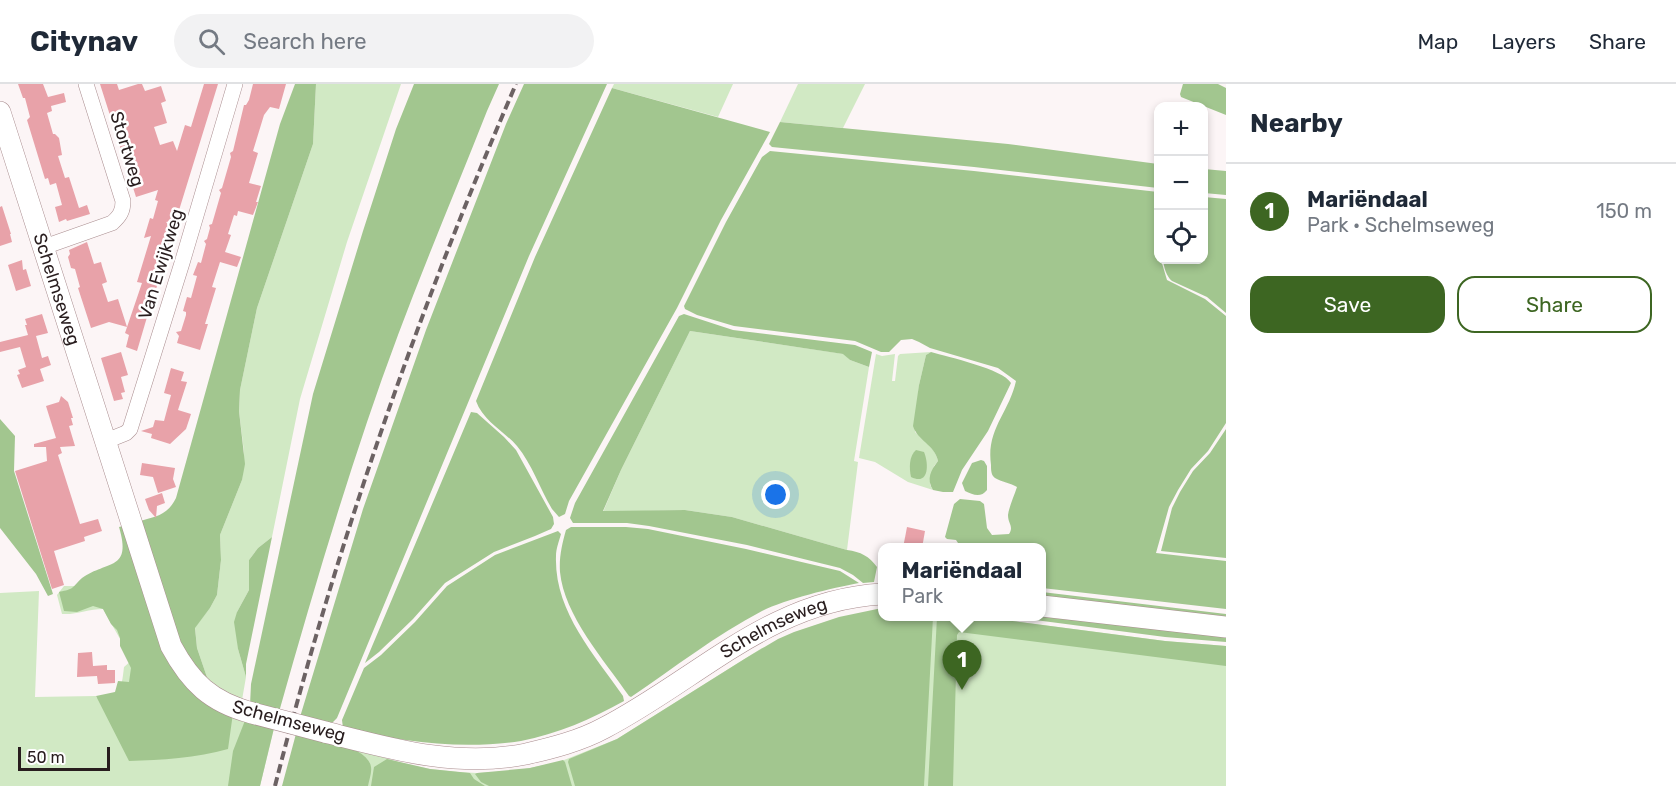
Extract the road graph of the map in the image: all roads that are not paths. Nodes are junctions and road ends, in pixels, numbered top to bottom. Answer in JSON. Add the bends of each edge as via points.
{"nodes":[{"id":1,"x":86,"y":84,"type":"edge"},
{"id":2,"x":235,"y":84,"type":"edge"},
{"id":3,"x":0,"y":111,"type":"edge"},
{"id":4,"x":45,"y":247,"type":"junction"},
{"id":5,"x":106,"y":441,"type":"junction"},
{"id":6,"x":878,"y":595,"type":"edge"},
{"id":7,"x":1046,"y":607,"type":"edge"},
{"id":8,"x":1226,"y":627,"type":"edge"}],
"edges":[{"from":1,"to":4,"type":"street","name":"Stortweg","via":[[123,210],[112,223]]},
{"from":2,"to":5,"type":"street","name":"Van Ewijkweg","via":[[130,429]]},
{"from":3,"to":4,"type":"main road","name":"Schelmseweg"},
{"from":4,"to":5,"type":"main road","name":"Schelmseweg"},
{"from":5,"to":6,"type":"main road","name":"Schelmseweg","bridge":true,"via":[[171,646],[195,681],[221,702],[252,713],[418,754],[468,759],[506,757],[562,745],[636,710],[767,626],[834,602]]},
{"from":7,"to":8,"type":"main road"}]}
